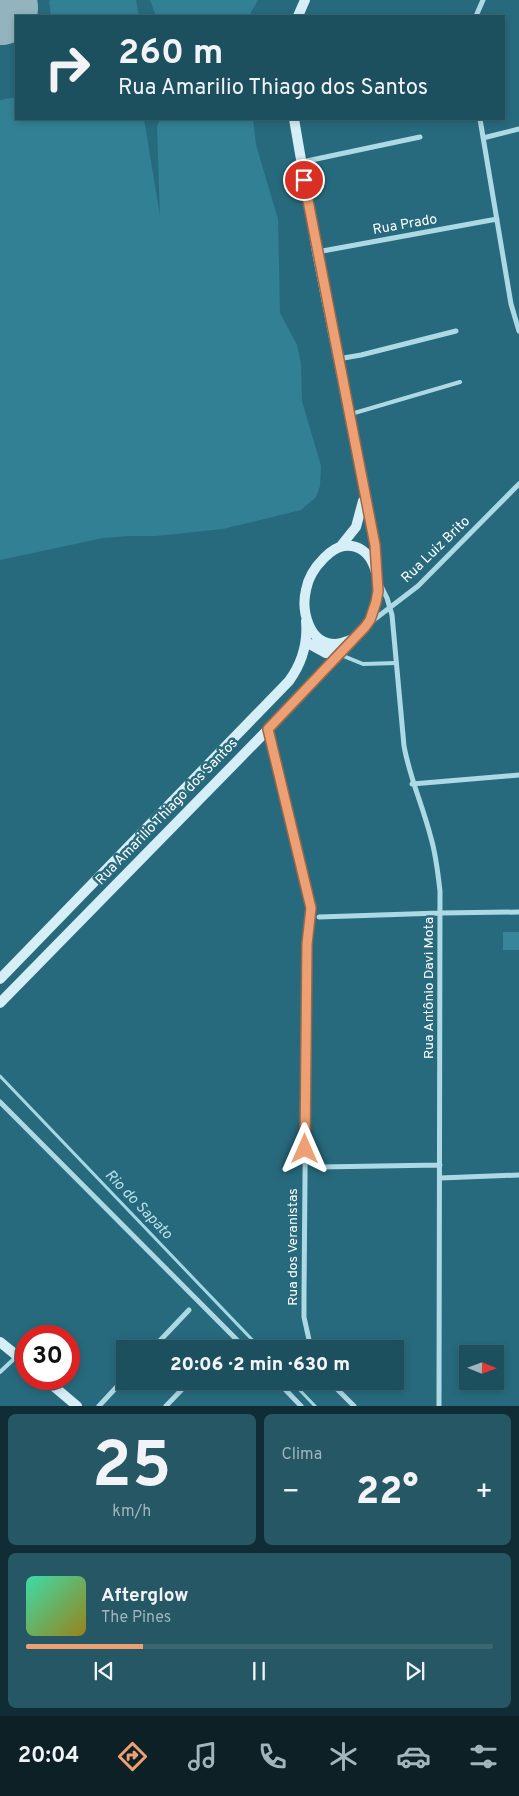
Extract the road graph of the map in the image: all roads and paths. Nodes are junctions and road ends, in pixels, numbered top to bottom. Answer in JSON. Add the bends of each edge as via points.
{"nodes":[{"id":1,"x":304,"y":0,"type":"edge"},
{"id":2,"x":483,"y":0,"type":"edge"},
{"id":3,"x":298,"y":15,"type":"edge"},
{"id":4,"x":476,"y":15,"type":"edge"},
{"id":5,"x":294,"y":120,"type":"edge"},
{"id":6,"x":480,"y":120,"type":"edge"},
{"id":7,"x":519,"y":129,"type":"edge"},
{"id":8,"x":420,"y":137,"type":"dead end"},
{"id":9,"x":484,"y":138,"type":"junction"},
{"id":10,"x":301,"y":162,"type":"junction"},
{"id":11,"x":497,"y":219,"type":"junction"},
{"id":12,"x":317,"y":252,"type":"junction"},
{"id":13,"x":456,"y":331,"type":"dead end"},
{"id":14,"x":519,"y":331,"type":"edge"},
{"id":15,"x":338,"y":359,"type":"junction"},
{"id":16,"x":460,"y":382,"type":"dead end"},
{"id":17,"x":349,"y":415,"type":"junction"},
{"id":18,"x":519,"y":484,"type":"edge"},
{"id":19,"x":364,"y":493,"type":"junction"},
{"id":20,"x":340,"y":547,"type":"junction"},
{"id":21,"x":376,"y":573,"type":"junction"},
{"id":22,"x":390,"y":606,"type":"junction"},
{"id":23,"x":306,"y":617,"type":"junction"},
{"id":24,"x":365,"y":627,"type":"junction"},
{"id":25,"x":353,"y":639,"type":"junction"},
{"id":26,"x":306,"y":642,"type":"junction"},
{"id":27,"x":339,"y":654,"type":"junction"},
{"id":28,"x":396,"y":663,"type":"junction"},
{"id":29,"x":268,"y":729,"type":"junction"},
{"id":30,"x":519,"y":768,"type":"edge"},
{"id":31,"x":519,"y":775,"type":"edge"},
{"id":32,"x":412,"y":784,"type":"junction"},
{"id":33,"x":519,"y":912,"type":"edge"},
{"id":34,"x":440,"y":913,"type":"junction"},
{"id":35,"x":319,"y":917,"type":"dead end"},
{"id":36,"x":0,"y":979,"type":"edge"},
{"id":37,"x":0,"y":1003,"type":"edge"},
{"id":38,"x":0,"y":1102,"type":"edge"},
{"id":39,"x":440,"y":1165,"type":"junction"},
{"id":40,"x":320,"y":1167,"type":"dead end"},
{"id":41,"x":519,"y":1174,"type":"edge"},
{"id":42,"x":440,"y":1178,"type":"junction"},
{"id":43,"x":189,"y":1310,"type":"dead end"},
{"id":44,"x":161,"y":1340,"type":"edge"},
{"id":45,"x":237,"y":1340,"type":"edge"},
{"id":46,"x":309,"y":1340,"type":"edge"},
{"id":47,"x":0,"y":1342,"type":"edge"},
{"id":48,"x":15,"y":1354,"type":"edge"},
{"id":49,"x":15,"y":1358,"type":"edge"},
{"id":50,"x":0,"y":1372,"type":"edge"},
{"id":51,"x":116,"y":1388,"type":"edge"},
{"id":52,"x":58,"y":1390,"type":"edge"},
{"id":53,"x":181,"y":1390,"type":"edge"},
{"id":54,"x":286,"y":1390,"type":"edge"},
{"id":55,"x":338,"y":1390,"type":"edge"},
{"id":56,"x":77,"y":1406,"type":"edge"},
{"id":57,"x":99,"y":1406,"type":"edge"},
{"id":58,"x":166,"y":1406,"type":"edge"},
{"id":59,"x":301,"y":1406,"type":"edge"},
{"id":60,"x":354,"y":1406,"type":"edge"},
{"id":61,"x":439,"y":1406,"type":"edge"}],
"edges":[{"from":1,"to":3,"type":"main road"},
{"from":2,"to":4,"type":"street"},
{"from":5,"to":10,"type":"main road"},
{"from":6,"to":9,"type":"street"},
{"from":7,"to":9,"type":"street"},
{"from":8,"to":10,"type":"street"},
{"from":9,"to":11,"type":"street"},
{"from":10,"to":12,"type":"main road"},
{"from":11,"to":12,"type":"street","name":"Rua Prado"},
{"from":11,"to":14,"type":"street","via":[[510,304]]},
{"from":12,"to":15,"type":"main road"},
{"from":13,"to":15,"type":"street"},
{"from":15,"to":17,"type":"main road"},
{"from":16,"to":17,"type":"lane"},
{"from":17,"to":19,"type":"main road"},
{"from":18,"to":22,"type":"street","name":"Rua Luiz Brito","via":[[418,586]]},
{"from":19,"to":20,"type":"main road","via":[[356,527]]},
{"from":19,"to":21,"type":"main road","via":[[375,545]]},
{"from":20,"to":21,"type":"main road","via":[[362,550],[372,561]]},
{"from":20,"to":23,"type":"main road","via":[[327,555],[312,572],[305,591]]},
{"from":21,"to":22,"type":"street","name":"Rua Antônio Davi Mota"},
{"from":21,"to":24,"type":"main road","via":[[376,602]]},
{"from":22,"to":24,"type":"street","name":"Rua Luiz Brito"},
{"from":22,"to":28,"type":"street","name":"Rua Antônio Davi Mota"},
{"from":23,"to":25,"type":"main road","via":[[315,634],[327,643]]},
{"from":23,"to":26,"type":"main road","name":"Rua Amarilio Thiago dos Santos"},
{"from":24,"to":25,"type":"main road"},
{"from":25,"to":27,"type":"main road","name":"Rua Amarilio Thiago dos Santos"},
{"from":26,"to":27,"type":"main road","via":[[326,653]]},
{"from":26,"to":36,"type":"main road","name":"Rua Amarilio Thiago dos Santos","via":[[296,672],[278,694]]},
{"from":27,"to":28,"type":"lane","via":[[363,664]]},
{"from":27,"to":29,"type":"main road","name":"Rua Amarilio Thiago dos Santos"},
{"from":28,"to":32,"type":"street","name":"Rua Antônio Davi Mota","via":[[404,746]]},
{"from":29,"to":37,"type":"main road","name":"Rua Amarilio Thiago dos Santos"},
{"from":29,"to":46,"type":"street","name":"Rua dos Veranistas","via":[[311,908],[307,944],[304,1295]]},
{"from":30,"to":31,"type":"street"},
{"from":31,"to":32,"type":"street"},
{"from":32,"to":34,"type":"street","name":"Rua Antônio Davi Mota","via":[[435,854]]},
{"from":33,"to":34,"type":"street"},
{"from":34,"to":35,"type":"street"},
{"from":34,"to":39,"type":"street","name":"Rua Antônio Davi Mota"},
{"from":38,"to":45,"type":"street"},
{"from":39,"to":40,"type":"street"},
{"from":39,"to":42,"type":"street","name":"Rua Antônio Davi Mota"},
{"from":41,"to":42,"type":"street"},
{"from":42,"to":61,"type":"street","name":"Rua Antônio Davi Mota"},
{"from":43,"to":44,"type":"street"},
{"from":47,"to":48,"type":"main road"},
{"from":49,"to":50,"type":"lane"},
{"from":51,"to":57,"type":"street"},
{"from":52,"to":56,"type":"main road"},
{"from":53,"to":58,"type":"street"},
{"from":54,"to":59,"type":"street"},
{"from":55,"to":60,"type":"street"}]}
